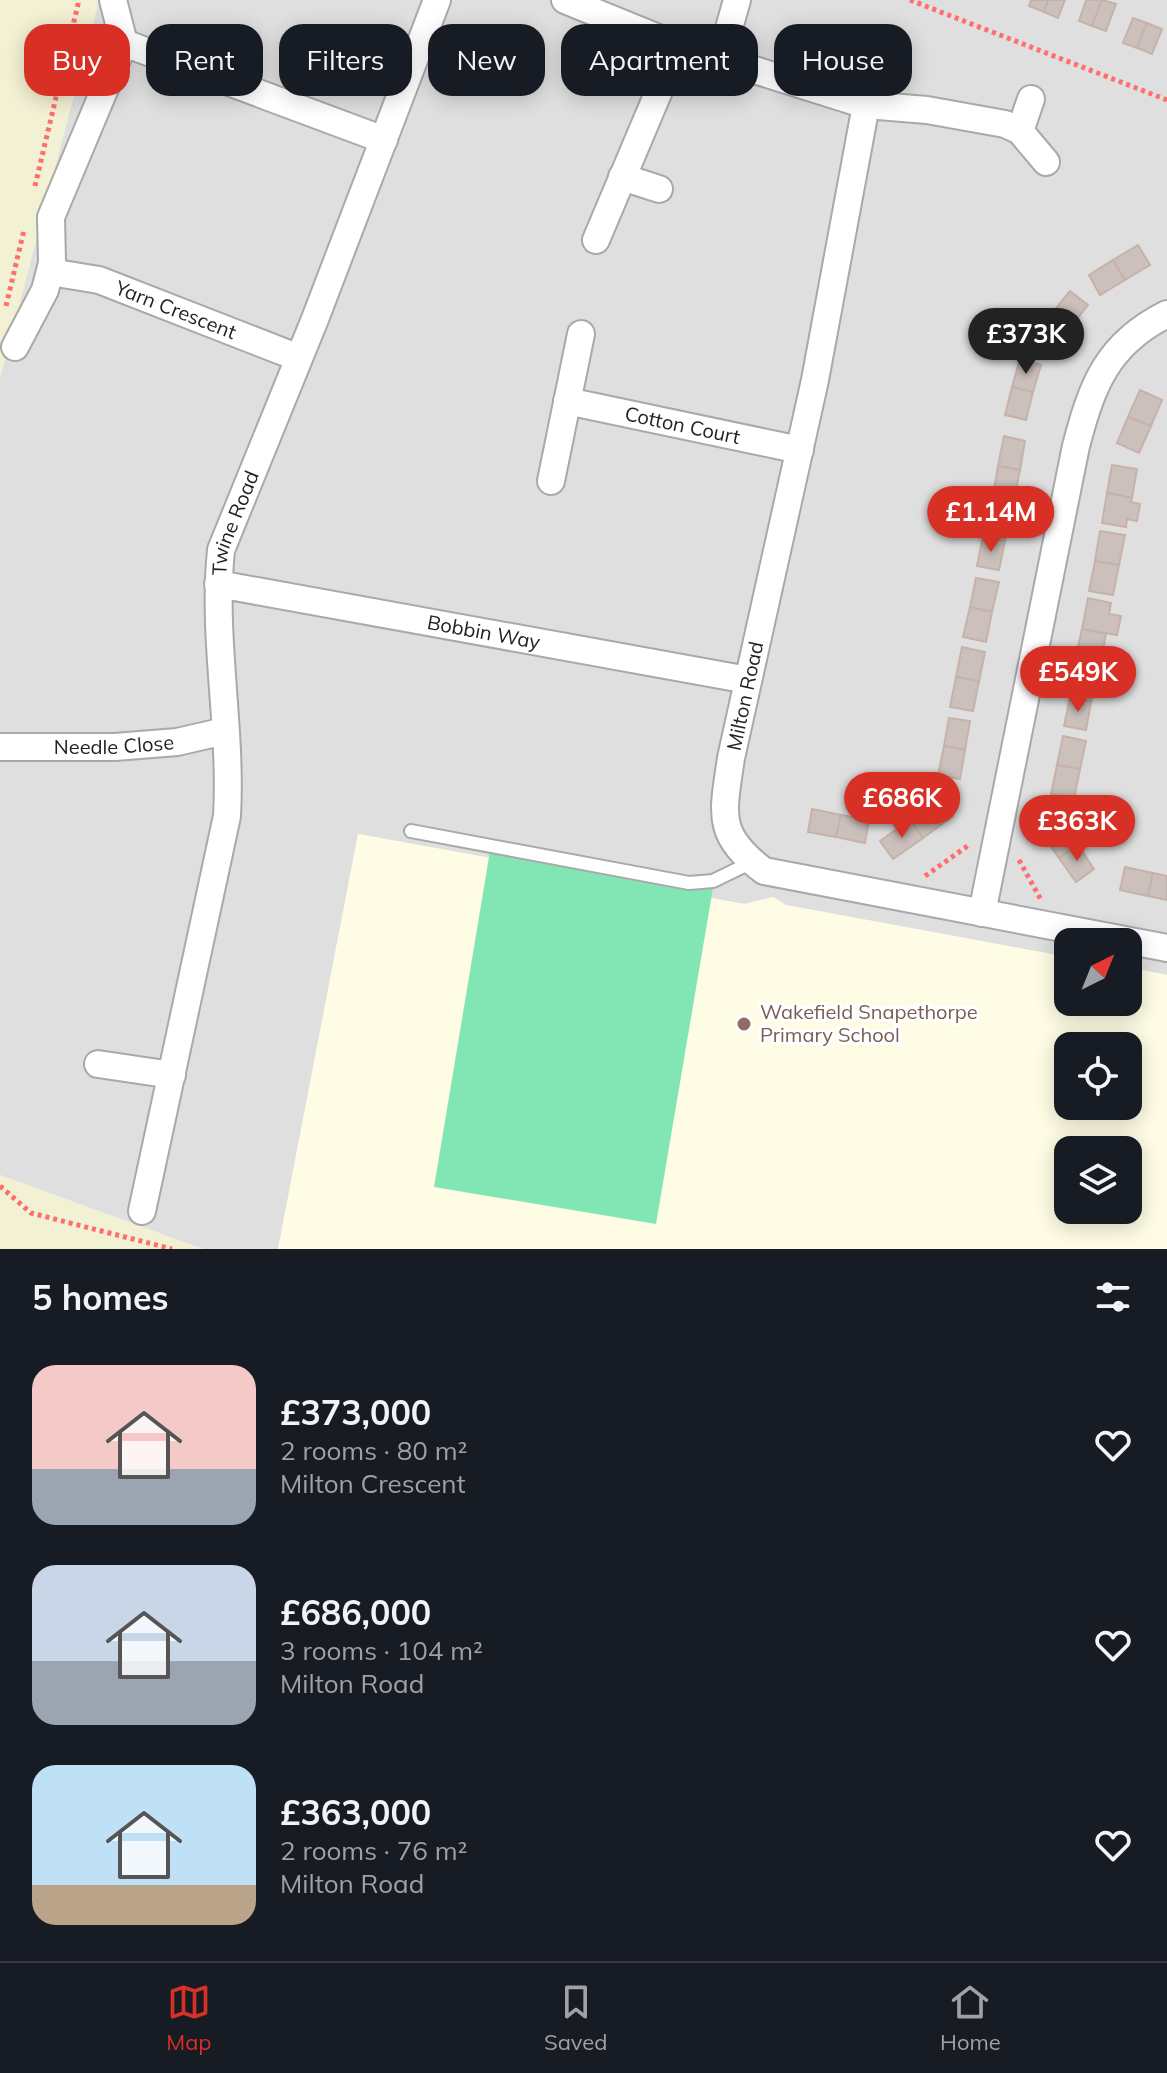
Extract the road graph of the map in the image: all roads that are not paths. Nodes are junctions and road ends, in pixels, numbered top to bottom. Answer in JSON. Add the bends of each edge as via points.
{"nodes":[{"id":1,"x":113,"y":0,"type":"edge"},
{"id":2,"x":437,"y":0,"type":"edge"},
{"id":3,"x":565,"y":0,"type":"edge"},
{"id":4,"x":737,"y":0,"type":"edge"},
{"id":5,"x":119,"y":24,"type":"edge"},
{"id":6,"x":624,"y":24,"type":"edge"},
{"id":7,"x":730,"y":24,"type":"edge"},
{"id":8,"x":130,"y":45,"type":"edge"},
{"id":9,"x":758,"y":72,"type":"edge"},
{"id":10,"x":102,"y":96,"type":"edge"},
{"id":11,"x":657,"y":96,"type":"edge"},
{"id":12,"x":1031,"y":99,"type":"dead end"},
{"id":13,"x":866,"y":105,"type":"junction"},
{"id":14,"x":1020,"y":131,"type":"junction"},
{"id":15,"x":384,"y":140,"type":"junction"},
{"id":16,"x":1046,"y":162,"type":"dead end"},
{"id":17,"x":622,"y":177,"type":"junction"},
{"id":18,"x":659,"y":189,"type":"dead end"},
{"id":19,"x":596,"y":240,"type":"dead end"},
{"id":20,"x":50,"y":272,"type":"junction"},
{"id":21,"x":1167,"y":314,"type":"edge"},
{"id":22,"x":581,"y":334,"type":"dead end"},
{"id":23,"x":15,"y":347,"type":"dead end"},
{"id":24,"x":299,"y":358,"type":"junction"},
{"id":25,"x":567,"y":401,"type":"junction"},
{"id":26,"x":800,"y":450,"type":"junction"},
{"id":27,"x":551,"y":481,"type":"dead end"},
{"id":28,"x":218,"y":584,"type":"junction"},
{"id":29,"x":748,"y":680,"type":"junction"},
{"id":30,"x":225,"y":731,"type":"junction"},
{"id":31,"x":0,"y":747,"type":"edge"},
{"id":32,"x":411,"y":831,"type":"dead end"},
{"id":33,"x":752,"y":862,"type":"junction"},
{"id":34,"x":982,"y":913,"type":"junction"},
{"id":35,"x":1167,"y":948,"type":"edge"},
{"id":36,"x":98,"y":1064,"type":"dead end"},
{"id":37,"x":172,"y":1075,"type":"junction"},
{"id":38,"x":142,"y":1211,"type":"dead end"}],
"edges":[{"from":1,"to":5,"type":"street"},
{"from":2,"to":15,"type":"street","name":"Twine Road"},
{"from":3,"to":6,"type":"street"},
{"from":4,"to":7,"type":"street"},
{"from":8,"to":15,"type":"street"},
{"from":9,"to":13,"type":"street"},
{"from":10,"to":20,"type":"street","via":[[51,217]]},
{"from":11,"to":17,"type":"street"},
{"from":12,"to":14,"type":"street"},
{"from":13,"to":14,"type":"street","via":[[927,110]]},
{"from":13,"to":26,"type":"street","name":"Milton Road"},
{"from":14,"to":16,"type":"street"},
{"from":15,"to":24,"type":"street","name":"Twine Road"},
{"from":17,"to":18,"type":"street"},
{"from":17,"to":19,"type":"street"},
{"from":20,"to":23,"type":"street"},
{"from":20,"to":24,"type":"street","name":"Yarn Crescent","via":[[99,280]]},
{"from":21,"to":34,"type":"street","via":[[1118,351],[1100,373],[1086,408]]},
{"from":22,"to":25,"type":"street"},
{"from":24,"to":28,"type":"street","name":"Twine Road","via":[[221,550]]},
{"from":25,"to":26,"type":"street","name":"Cotton Court"},
{"from":25,"to":27,"type":"street"},
{"from":26,"to":29,"type":"street","name":"Milton Road"},
{"from":28,"to":29,"type":"street","name":"Bobbin Way"},
{"from":28,"to":30,"type":"street","name":"Twine Road"},
{"from":29,"to":33,"type":"street","name":"Milton Road","via":[[724,807],[726,827]]},
{"from":30,"to":31,"type":"street","name":"Needle Close","via":[[115,747]]},
{"from":30,"to":37,"type":"street","name":"Twine Road","via":[[230,768],[227,816]]},
{"from":32,"to":33,"type":"lane","via":[[689,883],[713,881]]},
{"from":33,"to":34,"type":"street","via":[[764,871]]},
{"from":34,"to":35,"type":"street"},
{"from":36,"to":37,"type":"street"},
{"from":37,"to":38,"type":"street","name":"Twine Road"}]}
